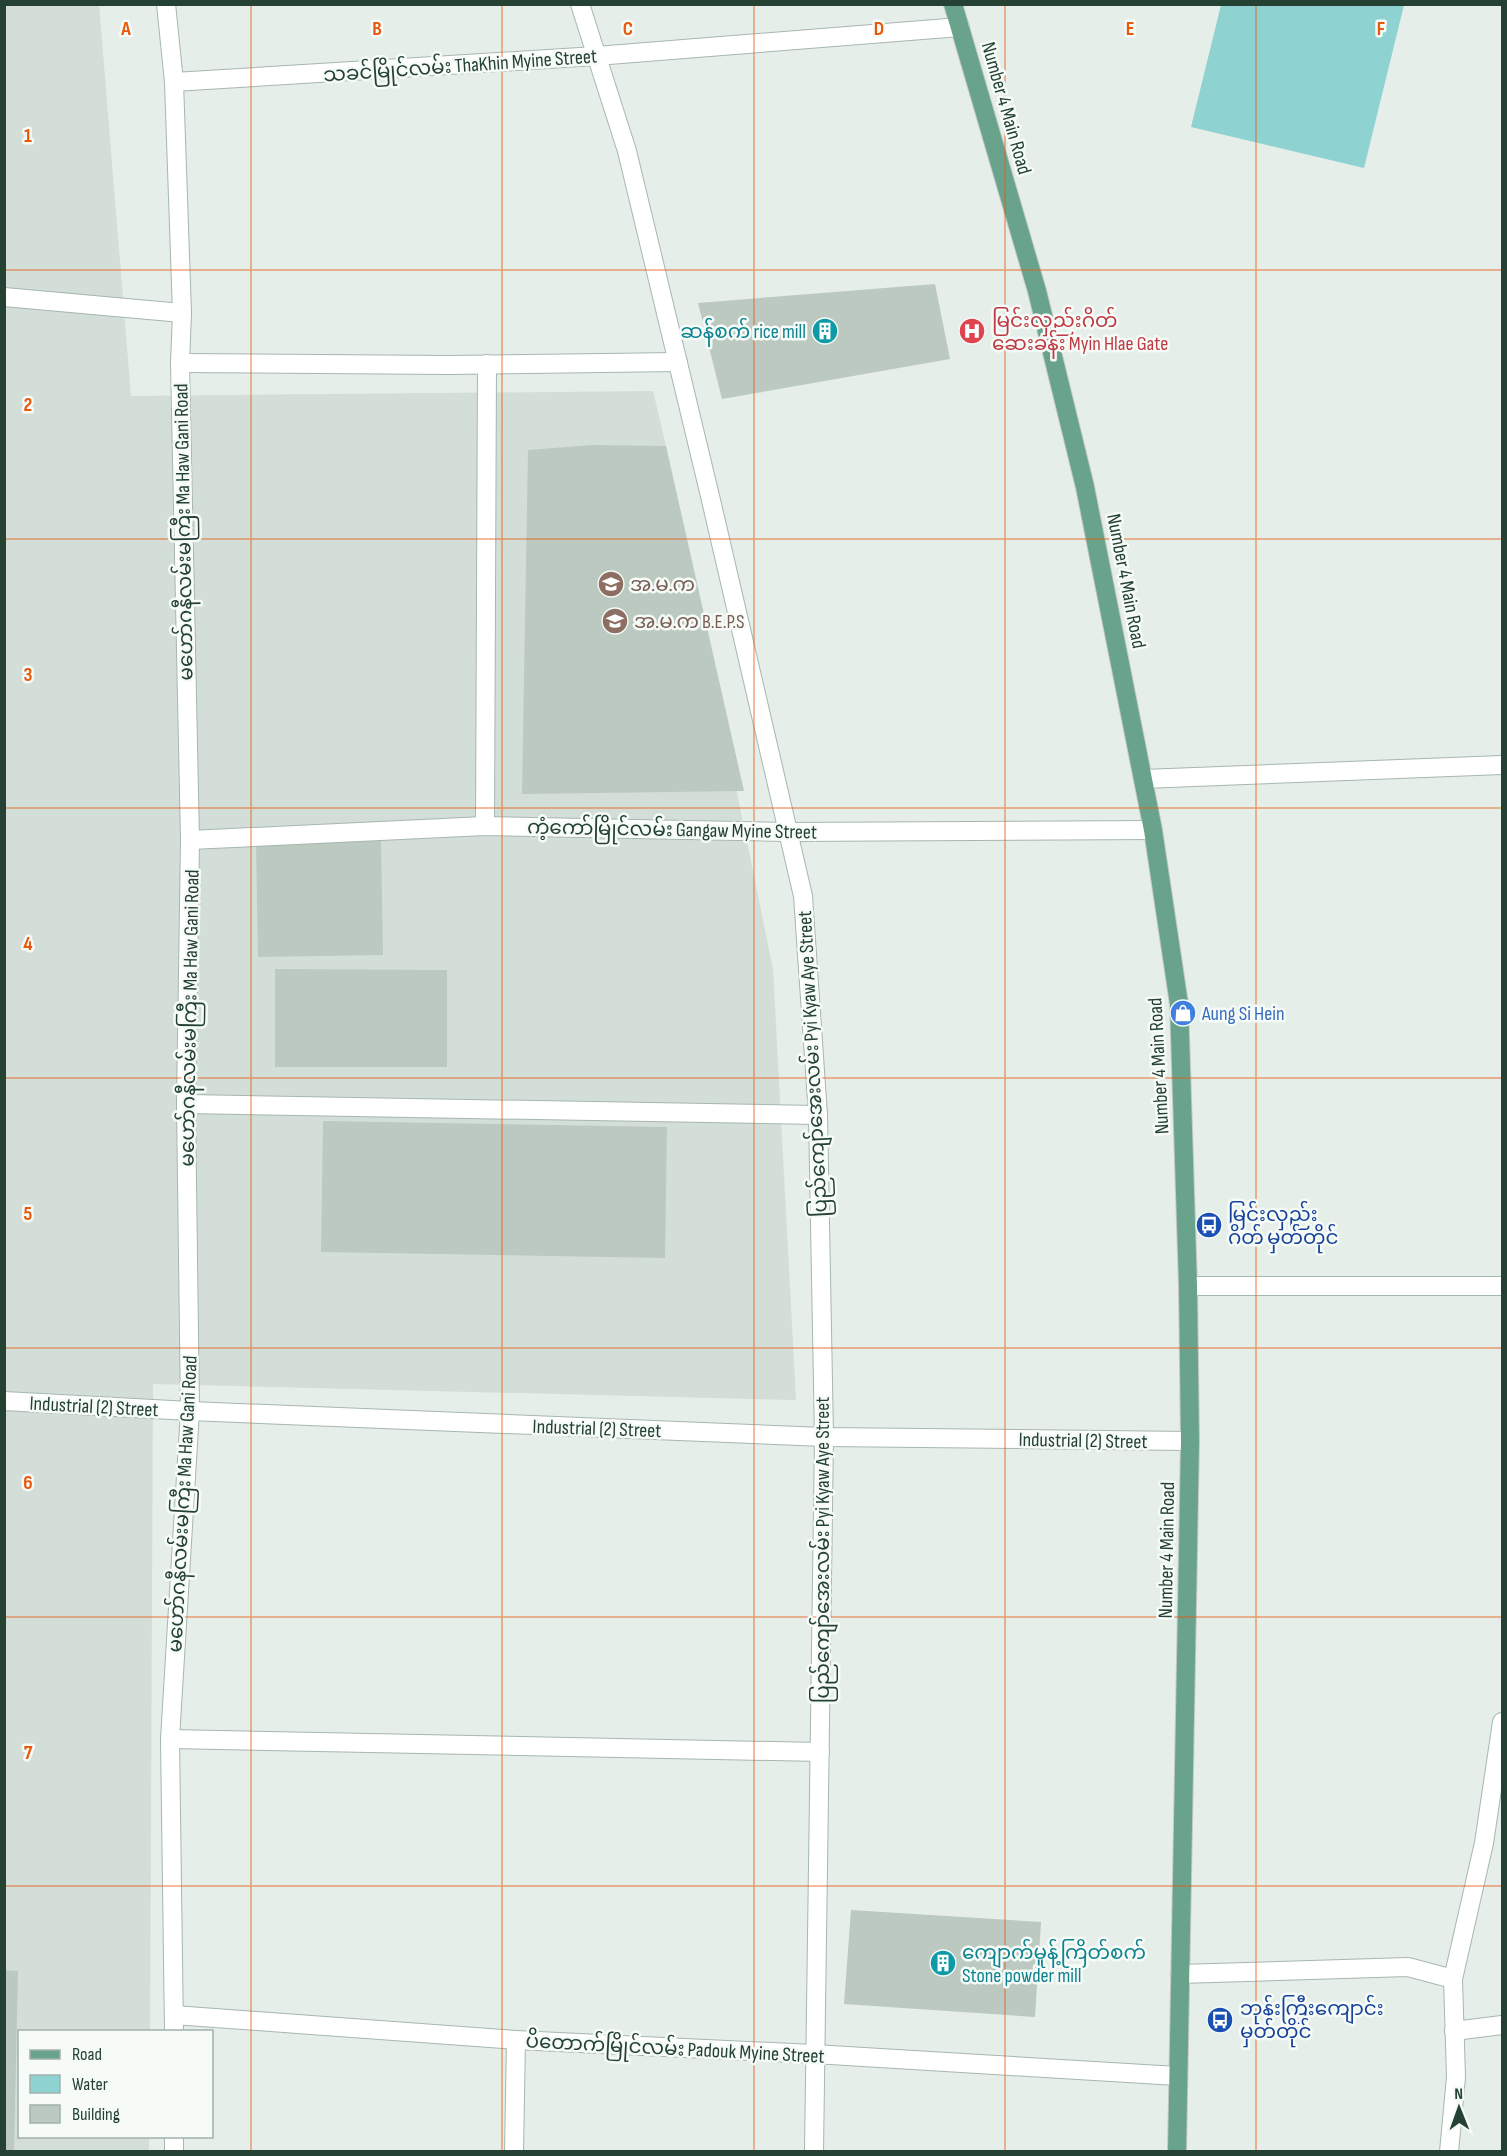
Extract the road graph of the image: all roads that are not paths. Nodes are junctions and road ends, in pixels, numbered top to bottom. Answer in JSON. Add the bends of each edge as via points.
{"nodes":[{"id":1,"x":166,"y":4,"type":"edge"},
{"id":2,"x":580,"y":4,"type":"edge"},
{"id":3,"x":953,"y":4,"type":"edge"},
{"id":4,"x":960,"y":27,"type":"junction"},
{"id":5,"x":596,"y":56,"type":"junction"},
{"id":6,"x":174,"y":82,"type":"junction"},
{"id":7,"x":4,"y":297,"type":"edge"},
{"id":8,"x":182,"y":314,"type":"junction"},
{"id":9,"x":678,"y":362,"type":"junction"},
{"id":10,"x":180,"y":363,"type":"junction"},
{"id":11,"x":487,"y":364,"type":"junction"},
{"id":12,"x":1503,"y":765,"type":"edge"},
{"id":13,"x":1143,"y":779,"type":"junction"},
{"id":14,"x":485,"y":826,"type":"junction"},
{"id":15,"x":1153,"y":830,"type":"junction"},
{"id":16,"x":788,"y":832,"type":"junction"},
{"id":17,"x":190,"y":840,"type":"junction"},
{"id":18,"x":186,"y":1104,"type":"junction"},
{"id":19,"x":819,"y":1115,"type":"junction"},
{"id":20,"x":1188,"y":1286,"type":"junction"},
{"id":21,"x":1503,"y":1286,"type":"edge"},
{"id":22,"x":4,"y":1401,"type":"edge"},
{"id":23,"x":190,"y":1411,"type":"junction"},
{"id":24,"x":824,"y":1437,"type":"junction"},
{"id":25,"x":1190,"y":1442,"type":"junction"},
{"id":26,"x":1503,"y":1722,"type":"edge"},
{"id":27,"x":170,"y":1739,"type":"junction"},
{"id":28,"x":820,"y":1752,"type":"junction"},
{"id":29,"x":1180,"y":1974,"type":"junction"},
{"id":30,"x":1453,"y":1979,"type":"junction"},
{"id":31,"x":174,"y":2023,"type":"edge"},
{"id":32,"x":1503,"y":2025,"type":"edge"},
{"id":33,"x":1454,"y":2031,"type":"junction"},
{"id":34,"x":516,"y":2040,"type":"junction"},
{"id":35,"x":814,"y":2054,"type":"junction"},
{"id":36,"x":1177,"y":2076,"type":"junction"},
{"id":37,"x":514,"y":2151,"type":"edge"},
{"id":38,"x":814,"y":2151,"type":"edge"},
{"id":39,"x":1177,"y":2151,"type":"edge"},
{"id":40,"x":1449,"y":2151,"type":"edge"}],
"edges":[{"from":1,"to":6,"type":"street","name":"မဟော်ဂနီလမ်းမကြီး Ma Haw Gani Road"},
{"from":2,"to":5,"type":"street","name":"ပြည်ကျော်အေးလမ်း Pyi Kyaw Aye Street"},
{"from":3,"to":4,"type":"main road","name":"Number 4 Main Road"},
{"from":4,"to":5,"type":"street","name":"သခင်မြိုင်လမ်း ThaKhin Myine Street"},
{"from":4,"to":13,"type":"main road","name":"Number 4 Main Road","via":[[1037,291],[1083,476]]},
{"from":5,"to":6,"type":"street","name":"သခင်မြိုင်လမ်း ThaKhin Myine Street"},
{"from":5,"to":9,"type":"street","name":"ပြည်ကျော်အေးလမ်း Pyi Kyaw Aye Street","via":[[627,151]]},
{"from":6,"to":8,"type":"street","name":"မဟော်ဂနီလမ်းမကြီး Ma Haw Gani Road"},
{"from":7,"to":8,"type":"street"},
{"from":8,"to":10,"type":"street","name":"မဟော်ဂနီလမ်းမကြီး Ma Haw Gani Road"},
{"from":9,"to":11,"type":"street"},
{"from":9,"to":16,"type":"street","name":"ပြည်ကျော်အေးလမ်း Pyi Kyaw Aye Street"},
{"from":10,"to":11,"type":"street"},
{"from":10,"to":17,"type":"street","name":"မဟော်ဂနီလမ်းမကြီး Ma Haw Gani Road"},
{"from":11,"to":14,"type":"street"},
{"from":12,"to":13,"type":"street"},
{"from":13,"to":15,"type":"main road","name":"Number 4 Main Road"},
{"from":14,"to":16,"type":"street","name":"ကံ့ကော်မြိုင်လမ်း Gangaw Myine Street"},
{"from":14,"to":17,"type":"street","name":"ကံ့ကော်မြိုင်လမ်း Gangaw Myine Street"},
{"from":15,"to":16,"type":"street","name":"ကံ့ကော်မြိုင်လမ်း Gangaw Myine Street"},
{"from":15,"to":20,"type":"main road","name":"Number 4 Main Road","via":[[1179,1004]]},
{"from":16,"to":19,"type":"street","name":"ပြည်ကျော်အေးလမ်း Pyi Kyaw Aye Street","via":[[803,896]]},
{"from":17,"to":18,"type":"street","name":"မဟော်ဂနီလမ်းမကြီး Ma Haw Gani Road"},
{"from":18,"to":19,"type":"street"},
{"from":18,"to":23,"type":"street","name":"မဟော်ဂနီလမ်းမကြီး Ma Haw Gani Road"},
{"from":19,"to":24,"type":"street","name":"ပြည်ကျော်အေးလမ်း Pyi Kyaw Aye Street"},
{"from":20,"to":21,"type":"street"},
{"from":20,"to":25,"type":"main road","name":"Number 4 Main Road"},
{"from":22,"to":23,"type":"street","name":"Industrial (2) Street"},
{"from":23,"to":24,"type":"street","name":"Industrial (2) Street"},
{"from":23,"to":27,"type":"street","name":"မဟော်ဂနီလမ်းမကြီး Ma Haw Gani Road"},
{"from":24,"to":25,"type":"street","name":"Industrial (2) Street"},
{"from":24,"to":28,"type":"street","name":"ပြည်ကျော်အေးလမ်း Pyi Kyaw Aye Street"},
{"from":25,"to":29,"type":"main road","name":"Number 4 Main Road"},
{"from":26,"to":30,"type":"street","via":[[1484,1843]]},
{"from":27,"to":28,"type":"street"},
{"from":27,"to":31,"type":"street","name":"မဟော်ဂနီလမ်းမကြီး Ma Haw Gani Road"},
{"from":28,"to":35,"type":"street","name":"ပြည်ကျော်အေးလမ်း Pyi Kyaw Aye Street"},
{"from":29,"to":30,"type":"street","via":[[1408,1966]]},
{"from":29,"to":36,"type":"main road","name":"Number 4 Main Road"},
{"from":30,"to":33,"type":"street"},
{"from":31,"to":34,"type":"street","name":"ပိတောက်မြိုင်လမ်း Padouk Myine Street"},
{"from":32,"to":33,"type":"street"},
{"from":33,"to":40,"type":"street","via":[[1456,2077]]},
{"from":34,"to":35,"type":"street","name":"ပိတောက်မြိုင်လမ်း Padouk Myine Street"},
{"from":34,"to":37,"type":"street"},
{"from":35,"to":36,"type":"street","name":"ပိတောက်မြိုင်လမ်း Padouk Myine Street"},
{"from":35,"to":38,"type":"street","name":"ပြည်ကျော်အေးလမ်း Pyi Kyaw Aye Street"},
{"from":36,"to":39,"type":"main road","name":"Number 4 Main Road"}]}
